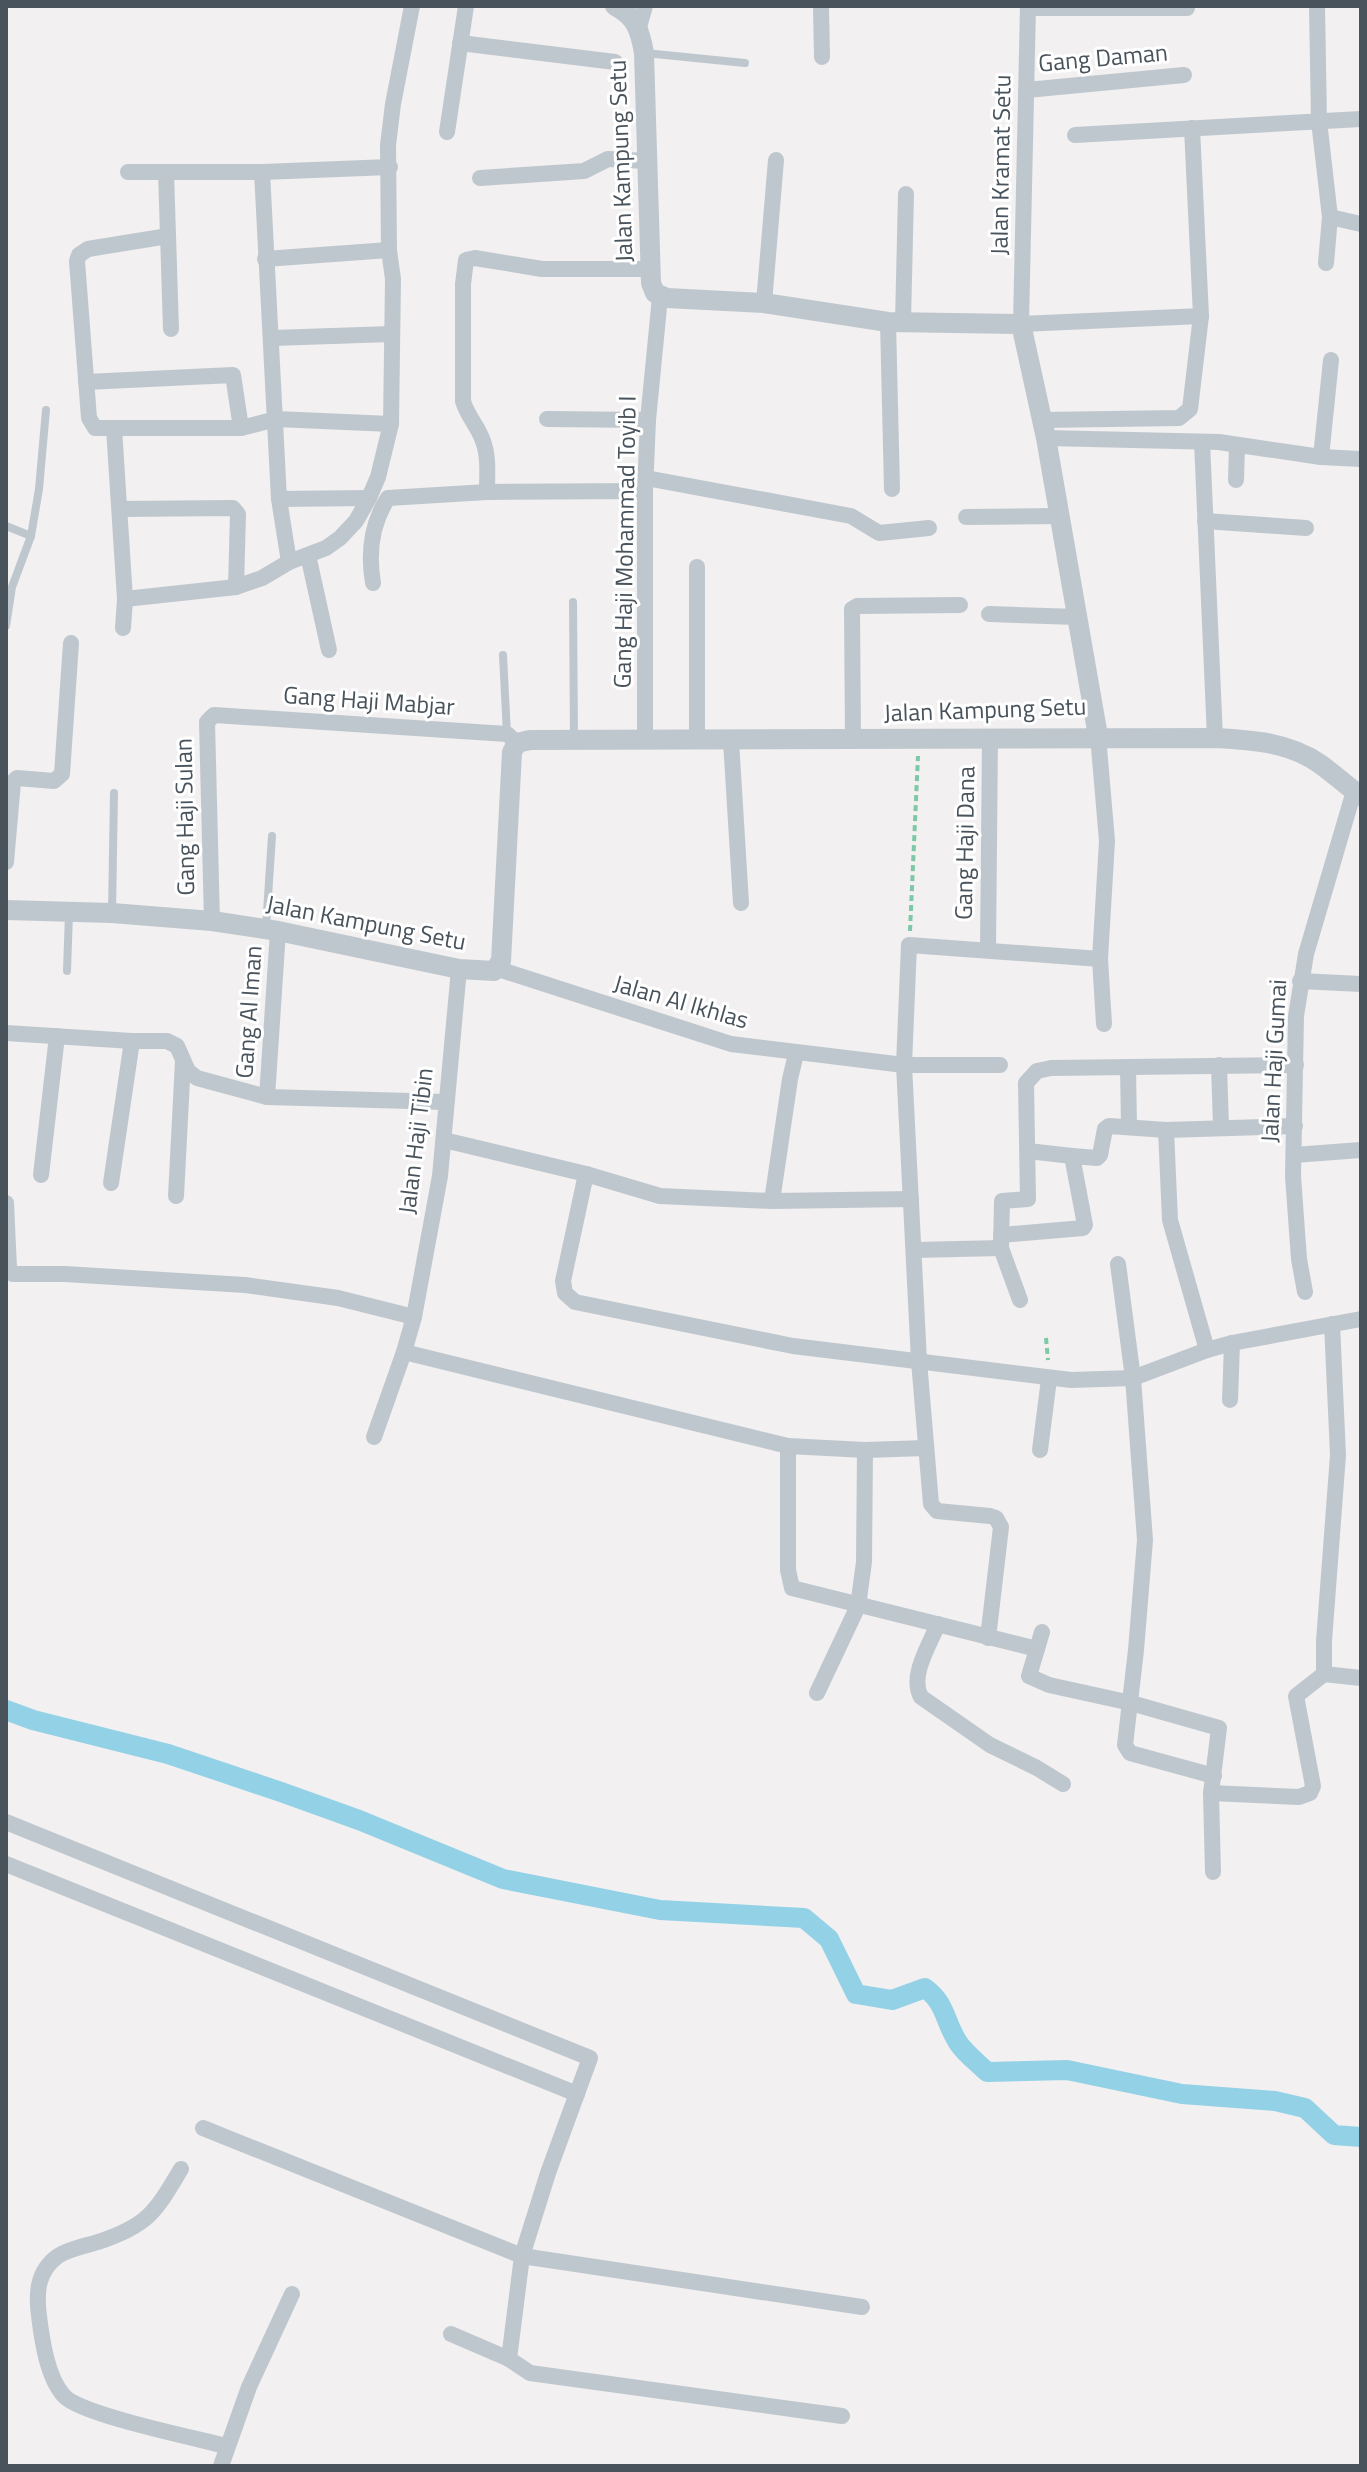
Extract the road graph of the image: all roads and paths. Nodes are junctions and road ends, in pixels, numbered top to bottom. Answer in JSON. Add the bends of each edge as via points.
{"nodes":[{"id":1,"x":412,"y":6,"type":"edge"},
{"id":2,"x":466,"y":6,"type":"edge"},
{"id":3,"x":615,"y":6,"type":"edge"},
{"id":4,"x":645,"y":6,"type":"edge"},
{"id":5,"x":821,"y":6,"type":"edge"},
{"id":6,"x":1317,"y":6,"type":"edge"},
{"id":7,"x":1028,"y":7,"type":"edge"},
{"id":8,"x":1187,"y":8,"type":"edge"},
{"id":9,"x":639,"y":27,"type":"junction"},
{"id":10,"x":460,"y":43,"type":"junction"},
{"id":11,"x":644,"y":53,"type":"junction"},
{"id":12,"x":822,"y":57,"type":"dead end"},
{"id":13,"x":615,"y":62,"type":"dead end"},
{"id":14,"x":745,"y":63,"type":"dead end"},
{"id":15,"x":1184,"y":75,"type":"dead end"},
{"id":16,"x":1027,"y":90,"type":"junction"},
{"id":17,"x":1361,"y":119,"type":"edge"},
{"id":18,"x":1319,"y":121,"type":"junction"},
{"id":19,"x":1192,"y":128,"type":"junction"},
{"id":20,"x":447,"y":132,"type":"dead end"},
{"id":21,"x":1075,"y":135,"type":"dead end"},
{"id":22,"x":776,"y":160,"type":"dead end"},
{"id":23,"x":646,"y":161,"type":"junction"},
{"id":24,"x":390,"y":167,"type":"junction"},
{"id":25,"x":128,"y":172,"type":"dead end"},
{"id":26,"x":166,"y":172,"type":"junction"},
{"id":27,"x":262,"y":172,"type":"junction"},
{"id":28,"x":480,"y":178,"type":"dead end"},
{"id":29,"x":906,"y":194,"type":"dead end"},
{"id":30,"x":1330,"y":217,"type":"junction"},
{"id":31,"x":1361,"y":224,"type":"edge"},
{"id":32,"x":168,"y":236,"type":"junction"},
{"id":33,"x":389,"y":250,"type":"junction"},
{"id":34,"x":265,"y":259,"type":"junction"},
{"id":35,"x":1326,"y":263,"type":"dead end"},
{"id":36,"x":651,"y":269,"type":"junction"},
{"id":37,"x":660,"y":297,"type":"junction"},
{"id":38,"x":764,"y":303,"type":"junction"},
{"id":39,"x":1201,"y":316,"type":"junction"},
{"id":40,"x":895,"y":322,"type":"junction"},
{"id":41,"x":1021,"y":324,"type":"junction"},
{"id":42,"x":171,"y":329,"type":"dead end"},
{"id":43,"x":392,"y":334,"type":"junction"},
{"id":44,"x":272,"y":338,"type":"junction"},
{"id":45,"x":1331,"y":360,"type":"dead end"},
{"id":46,"x":86,"y":382,"type":"junction"},
{"id":47,"x":46,"y":410,"type":"dead end"},
{"id":48,"x":276,"y":419,"type":"junction"},
{"id":49,"x":547,"y":419,"type":"dead end"},
{"id":50,"x":648,"y":420,"type":"junction"},
{"id":51,"x":391,"y":424,"type":"junction"},
{"id":52,"x":114,"y":428,"type":"junction"},
{"id":53,"x":241,"y":428,"type":"junction"},
{"id":54,"x":1044,"y":429,"type":"junction"},
{"id":55,"x":1202,"y":442,"type":"junction"},
{"id":56,"x":1237,"y":445,"type":"junction"},
{"id":57,"x":1321,"y":457,"type":"junction"},
{"id":58,"x":1361,"y":459,"type":"edge"},
{"id":59,"x":1236,"y":480,"type":"dead end"},
{"id":60,"x":646,"y":485,"type":"junction"},
{"id":61,"x":892,"y":489,"type":"dead end"},
{"id":62,"x":487,"y":492,"type":"junction"},
{"id":63,"x":369,"y":498,"type":"junction"},
{"id":64,"x":279,"y":499,"type":"junction"},
{"id":65,"x":120,"y":509,"type":"junction"},
{"id":66,"x":1059,"y":516,"type":"junction"},
{"id":67,"x":966,"y":517,"type":"dead end"},
{"id":68,"x":1205,"y":521,"type":"junction"},
{"id":69,"x":6,"y":526,"type":"edge"},
{"id":70,"x":929,"y":528,"type":"dead end"},
{"id":71,"x":1306,"y":528,"type":"dead end"},
{"id":72,"x":31,"y":536,"type":"junction"},
{"id":73,"x":308,"y":555,"type":"junction"},
{"id":74,"x":289,"y":562,"type":"junction"},
{"id":75,"x":697,"y":567,"type":"dead end"},
{"id":76,"x":373,"y":583,"type":"dead end"},
{"id":77,"x":236,"y":587,"type":"junction"},
{"id":78,"x":125,"y":599,"type":"junction"},
{"id":79,"x":573,"y":602,"type":"dead end"},
{"id":80,"x":960,"y":605,"type":"dead end"},
{"id":81,"x":989,"y":614,"type":"dead end"},
{"id":82,"x":1077,"y":617,"type":"junction"},
{"id":83,"x":6,"y":626,"type":"edge"},
{"id":84,"x":123,"y":628,"type":"dead end"},
{"id":85,"x":71,"y":643,"type":"dead end"},
{"id":86,"x":329,"y":650,"type":"dead end"},
{"id":87,"x":503,"y":655,"type":"dead end"},
{"id":88,"x":214,"y":715,"type":"joint"},
{"id":89,"x":1098,"y":736,"type":"junction"},
{"id":90,"x":990,"y":738,"type":"junction"},
{"id":91,"x":1215,"y":738,"type":"junction"},
{"id":92,"x":512,"y":739,"type":"junction"},
{"id":93,"x":853,"y":740,"type":"junction"},
{"id":94,"x":574,"y":741,"type":"junction"},
{"id":95,"x":645,"y":741,"type":"junction"},
{"id":96,"x":697,"y":741,"type":"junction"},
{"id":97,"x":731,"y":741,"type":"junction"},
{"id":98,"x":918,"y":758,"type":"dead end"},
{"id":99,"x":114,"y":793,"type":"dead end"},
{"id":100,"x":1358,"y":793,"type":"edge"},
{"id":101,"x":272,"y":836,"type":"dead end"},
{"id":102,"x":6,"y":862,"type":"edge"},
{"id":103,"x":741,"y":903,"type":"dead end"},
{"id":104,"x":6,"y":910,"type":"edge"},
{"id":105,"x":69,"y":912,"type":"junction"},
{"id":106,"x":112,"y":913,"type":"junction"},
{"id":107,"x":212,"y":921,"type":"junction"},
{"id":108,"x":272,"y":930,"type":"junction"},
{"id":109,"x":909,"y":945,"type":"junction"},
{"id":110,"x":988,"y":949,"type":"junction"},
{"id":111,"x":1100,"y":959,"type":"junction"},
{"id":112,"x":459,"y":969,"type":"junction"},
{"id":113,"x":498,"y":969,"type":"junction"},
{"id":114,"x":67,"y":971,"type":"dead end"},
{"id":115,"x":1300,"y":981,"type":"junction"},
{"id":116,"x":1361,"y":984,"type":"edge"},
{"id":117,"x":1104,"y":1024,"type":"dead end"},
{"id":118,"x":6,"y":1033,"type":"edge"},
{"id":119,"x":57,"y":1036,"type":"junction"},
{"id":120,"x":132,"y":1041,"type":"junction"},
{"id":121,"x":796,"y":1054,"type":"junction"},
{"id":122,"x":183,"y":1061,"type":"junction"},
{"id":123,"x":904,"y":1065,"type":"junction"},
{"id":124,"x":1000,"y":1065,"type":"dead end"},
{"id":125,"x":1219,"y":1065,"type":"junction"},
{"id":126,"x":1296,"y":1065,"type":"junction"},
{"id":127,"x":1128,"y":1068,"type":"junction"},
{"id":128,"x":267,"y":1097,"type":"junction"},
{"id":129,"x":446,"y":1102,"type":"junction"},
{"id":130,"x":1295,"y":1126,"type":"junction"},
{"id":131,"x":1129,"y":1127,"type":"junction"},
{"id":132,"x":1221,"y":1127,"type":"junction"},
{"id":133,"x":1166,"y":1130,"type":"junction"},
{"id":134,"x":444,"y":1140,"type":"junction"},
{"id":135,"x":1361,"y":1150,"type":"edge"},
{"id":136,"x":1028,"y":1151,"type":"junction"},
{"id":137,"x":1294,"y":1155,"type":"junction"},
{"id":138,"x":1072,"y":1156,"type":"junction"},
{"id":139,"x":586,"y":1174,"type":"junction"},
{"id":140,"x":41,"y":1175,"type":"dead end"},
{"id":141,"x":111,"y":1183,"type":"dead end"},
{"id":142,"x":176,"y":1196,"type":"dead end"},
{"id":143,"x":911,"y":1199,"type":"junction"},
{"id":144,"x":772,"y":1201,"type":"junction"},
{"id":145,"x":6,"y":1203,"type":"edge"},
{"id":146,"x":1001,"y":1242,"type":"junction"},
{"id":147,"x":914,"y":1250,"type":"junction"},
{"id":148,"x":1118,"y":1264,"type":"dead end"},
{"id":149,"x":1305,"y":1292,"type":"dead end"},
{"id":150,"x":1020,"y":1300,"type":"dead end"},
{"id":151,"x":414,"y":1317,"type":"junction"},
{"id":152,"x":1361,"y":1319,"type":"edge"},
{"id":153,"x":1332,"y":1324,"type":"junction"},
{"id":154,"x":1232,"y":1343,"type":"junction"},
{"id":155,"x":1207,"y":1350,"type":"junction"},
{"id":156,"x":404,"y":1352,"type":"junction"},
{"id":157,"x":919,"y":1361,"type":"junction"},
{"id":158,"x":1133,"y":1378,"type":"junction"},
{"id":159,"x":1049,"y":1379,"type":"junction"},
{"id":160,"x":1230,"y":1400,"type":"dead end"},
{"id":161,"x":374,"y":1437,"type":"dead end"},
{"id":162,"x":788,"y":1446,"type":"junction"},
{"id":163,"x":926,"y":1448,"type":"junction"},
{"id":164,"x":865,"y":1450,"type":"junction"},
{"id":165,"x":1040,"y":1450,"type":"dead end"},
{"id":166,"x":858,"y":1606,"type":"junction"},
{"id":167,"x":938,"y":1624,"type":"junction"},
{"id":168,"x":988,"y":1638,"type":"junction"},
{"id":169,"x":1324,"y":1674,"type":"junction"},
{"id":170,"x":1361,"y":1678,"type":"edge"},
{"id":171,"x":817,"y":1693,"type":"dead end"},
{"id":172,"x":1131,"y":1703,"type":"junction"},
{"id":173,"x":1063,"y":1784,"type":"dead end"},
{"id":174,"x":1212,"y":1784,"type":"junction"},
{"id":175,"x":6,"y":1822,"type":"edge"},
{"id":176,"x":6,"y":1864,"type":"edge"},
{"id":177,"x":1213,"y":1872,"type":"dead end"},
{"id":178,"x":577,"y":2094,"type":"junction"},
{"id":179,"x":203,"y":2128,"type":"dead end"},
{"id":180,"x":181,"y":2169,"type":"dead end"},
{"id":181,"x":522,"y":2256,"type":"junction"},
{"id":182,"x":292,"y":2294,"type":"dead end"},
{"id":183,"x":862,"y":2307,"type":"dead end"},
{"id":184,"x":451,"y":2334,"type":"dead end"},
{"id":185,"x":509,"y":2359,"type":"junction"},
{"id":186,"x":842,"y":2416,"type":"dead end"},
{"id":187,"x":226,"y":2446,"type":"junction"},
{"id":188,"x":221,"y":2466,"type":"edge"}],
"edges":[{"from":1,"to":24,"type":"street","via":[[389,125]]},
{"from":2,"to":10,"type":"street"},
{"from":3,"to":9,"type":"street","name":"Jalan Kampung Setu"},
{"from":4,"to":9,"type":"street"},
{"from":5,"to":12,"type":"street"},
{"from":6,"to":18,"type":"street"},
{"from":7,"to":8,"type":"street"},
{"from":7,"to":16,"type":"street","name":"Jalan Kramat Setu"},
{"from":9,"to":11,"type":"street","name":"Jalan Kampung Setu"},
{"from":10,"to":13,"type":"street"},
{"from":10,"to":20,"type":"street"},
{"from":11,"to":14,"type":"lane"},
{"from":11,"to":23,"type":"street","name":"Jalan Kampung Setu"},
{"from":15,"to":16,"type":"street","name":"Gang Daman"},
{"from":16,"to":41,"type":"street","name":"Jalan Kramat Setu"},
{"from":17,"to":18,"type":"street"},
{"from":18,"to":19,"type":"street"},
{"from":18,"to":30,"type":"street"},
{"from":19,"to":21,"type":"street"},
{"from":19,"to":39,"type":"street"},
{"from":22,"to":38,"type":"street"},
{"from":23,"to":28,"type":"street","via":[[608,159],[584,171]]},
{"from":23,"to":36,"type":"street","name":"Jalan Kampung Setu"},
{"from":24,"to":27,"type":"street"},
{"from":24,"to":33,"type":"street"},
{"from":25,"to":26,"type":"street"},
{"from":26,"to":27,"type":"street"},
{"from":26,"to":32,"type":"street"},
{"from":27,"to":34,"type":"street"},
{"from":29,"to":40,"type":"street"},
{"from":30,"to":31,"type":"street"},
{"from":30,"to":35,"type":"street"},
{"from":32,"to":42,"type":"street"},
{"from":32,"to":46,"type":"street","via":[[79,255]]},
{"from":33,"to":34,"type":"street"},
{"from":33,"to":43,"type":"street"},
{"from":34,"to":44,"type":"street"},
{"from":36,"to":37,"type":"street","name":"Jalan Kampung Setu","via":[[653,289]]},
{"from":36,"to":62,"type":"street","via":[[542,269],[466,260],[463,401],[483,441]]},
{"from":37,"to":38,"type":"street"},
{"from":37,"to":50,"type":"street","name":"Gang Haji Mohammad Toyib I"},
{"from":38,"to":40,"type":"street"},
{"from":39,"to":41,"type":"street"},
{"from":39,"to":54,"type":"street","via":[[1185,415]]},
{"from":40,"to":41,"type":"street"},
{"from":40,"to":61,"type":"street"},
{"from":41,"to":54,"type":"street","name":"Jalan Kampung Setu"},
{"from":43,"to":44,"type":"street"},
{"from":43,"to":51,"type":"street"},
{"from":44,"to":48,"type":"street"},
{"from":45,"to":57,"type":"street"},
{"from":46,"to":52,"type":"street","via":[[91,424]]},
{"from":46,"to":53,"type":"street","via":[[233,375]]},
{"from":47,"to":72,"type":"lane"},
{"from":48,"to":51,"type":"street"},
{"from":48,"to":53,"type":"street"},
{"from":48,"to":64,"type":"street"},
{"from":49,"to":50,"type":"street"},
{"from":50,"to":60,"type":"street","name":"Gang Haji Mohammad Toyib I"},
{"from":51,"to":63,"type":"street"},
{"from":52,"to":53,"type":"street"},
{"from":52,"to":65,"type":"street"},
{"from":54,"to":55,"type":"street"},
{"from":54,"to":66,"type":"street","name":"Jalan Kampung Setu"},
{"from":55,"to":56,"type":"street"},
{"from":55,"to":68,"type":"street"},
{"from":56,"to":57,"type":"street"},
{"from":56,"to":59,"type":"street"},
{"from":57,"to":58,"type":"street"},
{"from":60,"to":62,"type":"street"},
{"from":60,"to":70,"type":"street","via":[[851,516],[879,533]]},
{"from":60,"to":95,"type":"street","name":"Gang Haji Mohammad Toyib I"},
{"from":62,"to":76,"type":"street","via":[[388,498],[371,541]]},
{"from":63,"to":64,"type":"street"},
{"from":63,"to":73,"type":"street","via":[[340,538]]},
{"from":64,"to":74,"type":"street"},
{"from":65,"to":77,"type":"street","via":[[233,508],[238,514]]},
{"from":65,"to":78,"type":"street"},
{"from":66,"to":67,"type":"street"},
{"from":66,"to":82,"type":"street","name":"Jalan Kampung Setu"},
{"from":68,"to":71,"type":"street"},
{"from":68,"to":91,"type":"street"},
{"from":69,"to":72,"type":"lane"},
{"from":72,"to":83,"type":"lane","via":[[12,587]]},
{"from":73,"to":74,"type":"street"},
{"from":73,"to":86,"type":"street"},
{"from":74,"to":77,"type":"street"},
{"from":75,"to":96,"type":"street"},
{"from":77,"to":78,"type":"street"},
{"from":78,"to":84,"type":"street"},
{"from":79,"to":94,"type":"lane"},
{"from":80,"to":93,"type":"street","via":[[852,609]]},
{"from":81,"to":82,"type":"street"},
{"from":82,"to":89,"type":"street","name":"Jalan Kampung Setu"},
{"from":85,"to":102,"type":"street","via":[[62,774],[54,781],[13,782]]},
{"from":87,"to":92,"type":"lane"},
{"from":88,"to":92,"type":"street","name":"Gang Haji Mabjar"},
{"from":88,"to":107,"type":"street","name":"Gang Haji Sulan","via":[[207,722]]},
{"from":89,"to":90,"type":"street","name":"Jalan Kampung Setu"},
{"from":89,"to":91,"type":"street"},
{"from":89,"to":111,"type":"street","via":[[1107,841]]},
{"from":90,"to":93,"type":"street","name":"Jalan Kampung Setu"},
{"from":90,"to":110,"type":"street","name":"Gang Haji Dana"},
{"from":91,"to":100,"type":"street","via":[[1265,742],[1299,753]]},
{"from":92,"to":94,"type":"street","name":"Jalan Kampung Setu"},
{"from":92,"to":113,"type":"street","name":"Jalan Kampung Setu"},
{"from":93,"to":97,"type":"street","name":"Jalan Kampung Setu"},
{"from":94,"to":95,"type":"street","name":"Jalan Kampung Setu"},
{"from":95,"to":96,"type":"street","name":"Jalan Kampung Setu"},
{"from":96,"to":97,"type":"street","name":"Jalan Kampung Setu"},
{"from":97,"to":103,"type":"street"},
{"from":98,"to":109,"type":"path"},
{"from":99,"to":106,"type":"lane"},
{"from":100,"to":115,"type":"street","name":"Jalan Haji Gumai"},
{"from":101,"to":108,"type":"lane"},
{"from":104,"to":105,"type":"street","name":"Jalan Kampung Setu"},
{"from":105,"to":106,"type":"street","name":"Jalan Kampung Setu"},
{"from":105,"to":114,"type":"lane"},
{"from":106,"to":107,"type":"street","name":"Jalan Kampung Setu"},
{"from":107,"to":108,"type":"street","name":"Jalan Kampung Setu"},
{"from":108,"to":112,"type":"street","name":"Jalan Kampung Setu"},
{"from":108,"to":128,"type":"street","name":"Gang Al Iman"},
{"from":109,"to":110,"type":"street"},
{"from":109,"to":123,"type":"street"},
{"from":110,"to":111,"type":"street"},
{"from":111,"to":117,"type":"street"},
{"from":112,"to":113,"type":"street","name":"Jalan Kampung Setu"},
{"from":112,"to":129,"type":"street","name":"Jalan Haji Tibin"},
{"from":113,"to":121,"type":"street","name":"Jalan Al Ikhlas","via":[[711,1040]]},
{"from":115,"to":116,"type":"street"},
{"from":115,"to":126,"type":"street","name":"Jalan Haji Gumai"},
{"from":118,"to":119,"type":"street"},
{"from":119,"to":120,"type":"street"},
{"from":119,"to":140,"type":"street"},
{"from":120,"to":122,"type":"street","via":[[173,1043]]},
{"from":120,"to":141,"type":"street"},
{"from":121,"to":123,"type":"street","name":"Jalan Al Ikhlas"},
{"from":121,"to":144,"type":"street"},
{"from":122,"to":128,"type":"street","via":[[197,1078]]},
{"from":122,"to":142,"type":"street"},
{"from":123,"to":124,"type":"street","name":"Jalan Al Ikhlas"},
{"from":123,"to":143,"type":"street"},
{"from":125,"to":126,"type":"street"},
{"from":125,"to":127,"type":"street"},
{"from":125,"to":132,"type":"street"},
{"from":126,"to":130,"type":"street","name":"Jalan Haji Gumai"},
{"from":127,"to":131,"type":"street"},
{"from":127,"to":136,"type":"street","via":[[1037,1071],[1026,1083]]},
{"from":128,"to":129,"type":"street"},
{"from":129,"to":134,"type":"street","name":"Jalan Haji Tibin"},
{"from":130,"to":132,"type":"street"},
{"from":130,"to":137,"type":"street","name":"Jalan Haji Gumai"},
{"from":131,"to":133,"type":"street"},
{"from":131,"to":138,"type":"street","via":[[1105,1129],[1097,1158]]},
{"from":132,"to":133,"type":"street"},
{"from":133,"to":155,"type":"street","via":[[1170,1220]]},
{"from":134,"to":139,"type":"street"},
{"from":134,"to":151,"type":"street","name":"Jalan Haji Tibin"},
{"from":135,"to":137,"type":"street"},
{"from":136,"to":138,"type":"street"},
{"from":136,"to":146,"type":"street","via":[[1028,1199],[1002,1201]]},
{"from":137,"to":149,"type":"street","name":"Jalan Haji Gumai"},
{"from":138,"to":146,"type":"street","via":[[1083,1228]]},
{"from":139,"to":144,"type":"street","via":[[660,1196]]},
{"from":139,"to":157,"type":"street","via":[[563,1281],[565,1293],[575,1302],[793,1346]]},
{"from":143,"to":144,"type":"street"},
{"from":143,"to":147,"type":"street"},
{"from":145,"to":151,"type":"street","via":[[13,1274],[245,1285],[338,1298]]},
{"from":146,"to":147,"type":"street"},
{"from":146,"to":150,"type":"street"},
{"from":147,"to":157,"type":"street"},
{"from":148,"to":158,"type":"street"},
{"from":151,"to":156,"type":"street","name":"Jalan Haji Tibin"},
{"from":152,"to":153,"type":"street"},
{"from":153,"to":154,"type":"street"},
{"from":153,"to":169,"type":"street","via":[[1338,1455]]},
{"from":154,"to":155,"type":"street"},
{"from":154,"to":160,"type":"street"},
{"from":155,"to":158,"type":"street"},
{"from":156,"to":161,"type":"street","name":"Jalan Haji Tibin"},
{"from":156,"to":162,"type":"street"},
{"from":157,"to":159,"type":"street"},
{"from":157,"to":163,"type":"street"},
{"from":158,"to":159,"type":"street"},
{"from":158,"to":172,"type":"street","via":[[1145,1540]]},
{"from":159,"to":165,"type":"street"},
{"from":162,"to":164,"type":"street"},
{"from":162,"to":166,"type":"street","via":[[792,1588]]},
{"from":163,"to":164,"type":"street"},
{"from":163,"to":168,"type":"street","via":[[933,1508],[990,1516],[1001,1527]]},
{"from":164,"to":166,"type":"street","via":[[864,1562]]},
{"from":166,"to":167,"type":"street"},
{"from":166,"to":171,"type":"street"},
{"from":167,"to":168,"type":"street"},
{"from":167,"to":173,"type":"street","via":[[917,1692],[990,1745]]},
{"from":168,"to":172,"type":"street","via":[[1040,1640],[1029,1676]]},
{"from":169,"to":170,"type":"street"},
{"from":169,"to":174,"type":"street","via":[[1296,1696],[1312,1777],[1310,1793],[1299,1797]]},
{"from":172,"to":174,"type":"street","via":[[1126,1749]]},
{"from":172,"to":174,"type":"street","via":[[1216,1725],[1220,1732]]},
{"from":174,"to":177,"type":"street"},
{"from":175,"to":178,"type":"street","via":[[590,2058]]},
{"from":176,"to":178,"type":"street"},
{"from":178,"to":181,"type":"street"},
{"from":179,"to":181,"type":"street"},
{"from":180,"to":187,"type":"street","via":[[143,2223],[59,2255],[43,2270],[36,2294],[40,2323],[55,2381],[65,2397],[87,2410]]},
{"from":181,"to":183,"type":"street"},
{"from":181,"to":185,"type":"street"},
{"from":182,"to":187,"type":"street"},
{"from":184,"to":185,"type":"street"},
{"from":185,"to":186,"type":"street","via":[[530,2373]]},
{"from":187,"to":188,"type":"street"}]}
